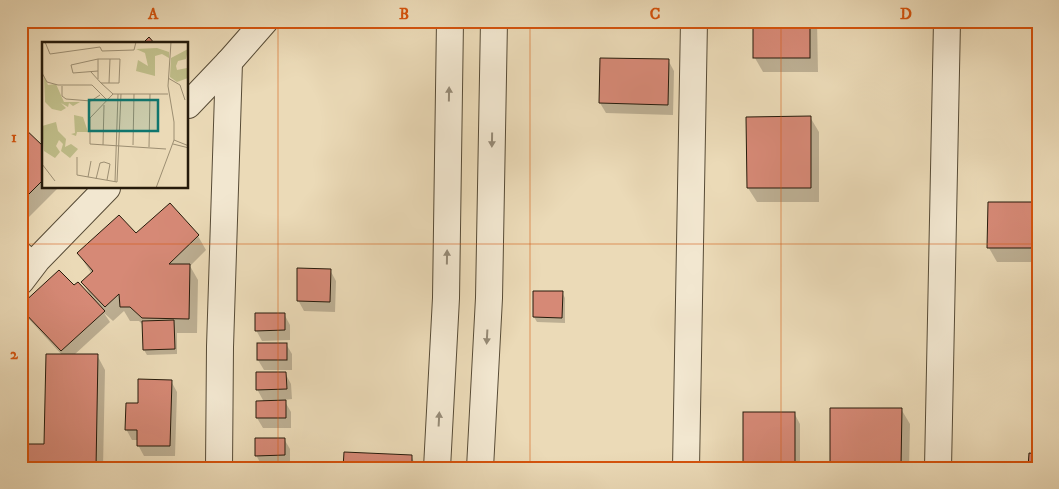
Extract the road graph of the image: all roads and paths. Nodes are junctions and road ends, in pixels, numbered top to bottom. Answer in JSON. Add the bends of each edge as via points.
{"nodes":[{"id":1,"x":265,"y":21,"type":"edge"},
{"id":2,"x":450,"y":21,"type":"edge"},
{"id":3,"x":494,"y":21,"type":"edge"},
{"id":4,"x":694,"y":21,"type":"edge"},
{"id":5,"x":946,"y":21,"type":"edge"},
{"id":6,"x":229,"y":62,"type":"junction"},
{"id":7,"x":189,"y":104,"type":"edge"},
{"id":8,"x":106,"y":189,"type":"edge"},
{"id":9,"x":29,"y":253,"type":"edge"},
{"id":10,"x":21,"y":281,"type":"edge"},
{"id":11,"x":446,"y":298,"type":"junction"},
{"id":12,"x":488,"y":298,"type":"junction"},
{"id":13,"x":219,"y":468,"type":"edge"},
{"id":14,"x":437,"y":468,"type":"edge"},
{"id":15,"x":480,"y":468,"type":"edge"},
{"id":16,"x":686,"y":468,"type":"edge"},
{"id":17,"x":938,"y":468,"type":"edge"}],
"edges":[{"from":1,"to":6,"type":"street"},
{"from":11,"to":2,"type":"street","one_way":true},
{"from":3,"to":12,"type":"street","one_way":true},
{"from":4,"to":16,"type":"street"},
{"from":5,"to":17,"type":"street"},
{"from":6,"to":7,"type":"street"},
{"from":6,"to":13,"type":"street"},
{"from":8,"to":9,"type":"street"},
{"from":9,"to":10,"type":"street"},
{"from":11,"to":12,"type":"street"},
{"from":14,"to":11,"type":"street","one_way":true},
{"from":12,"to":15,"type":"street","one_way":true}]}
